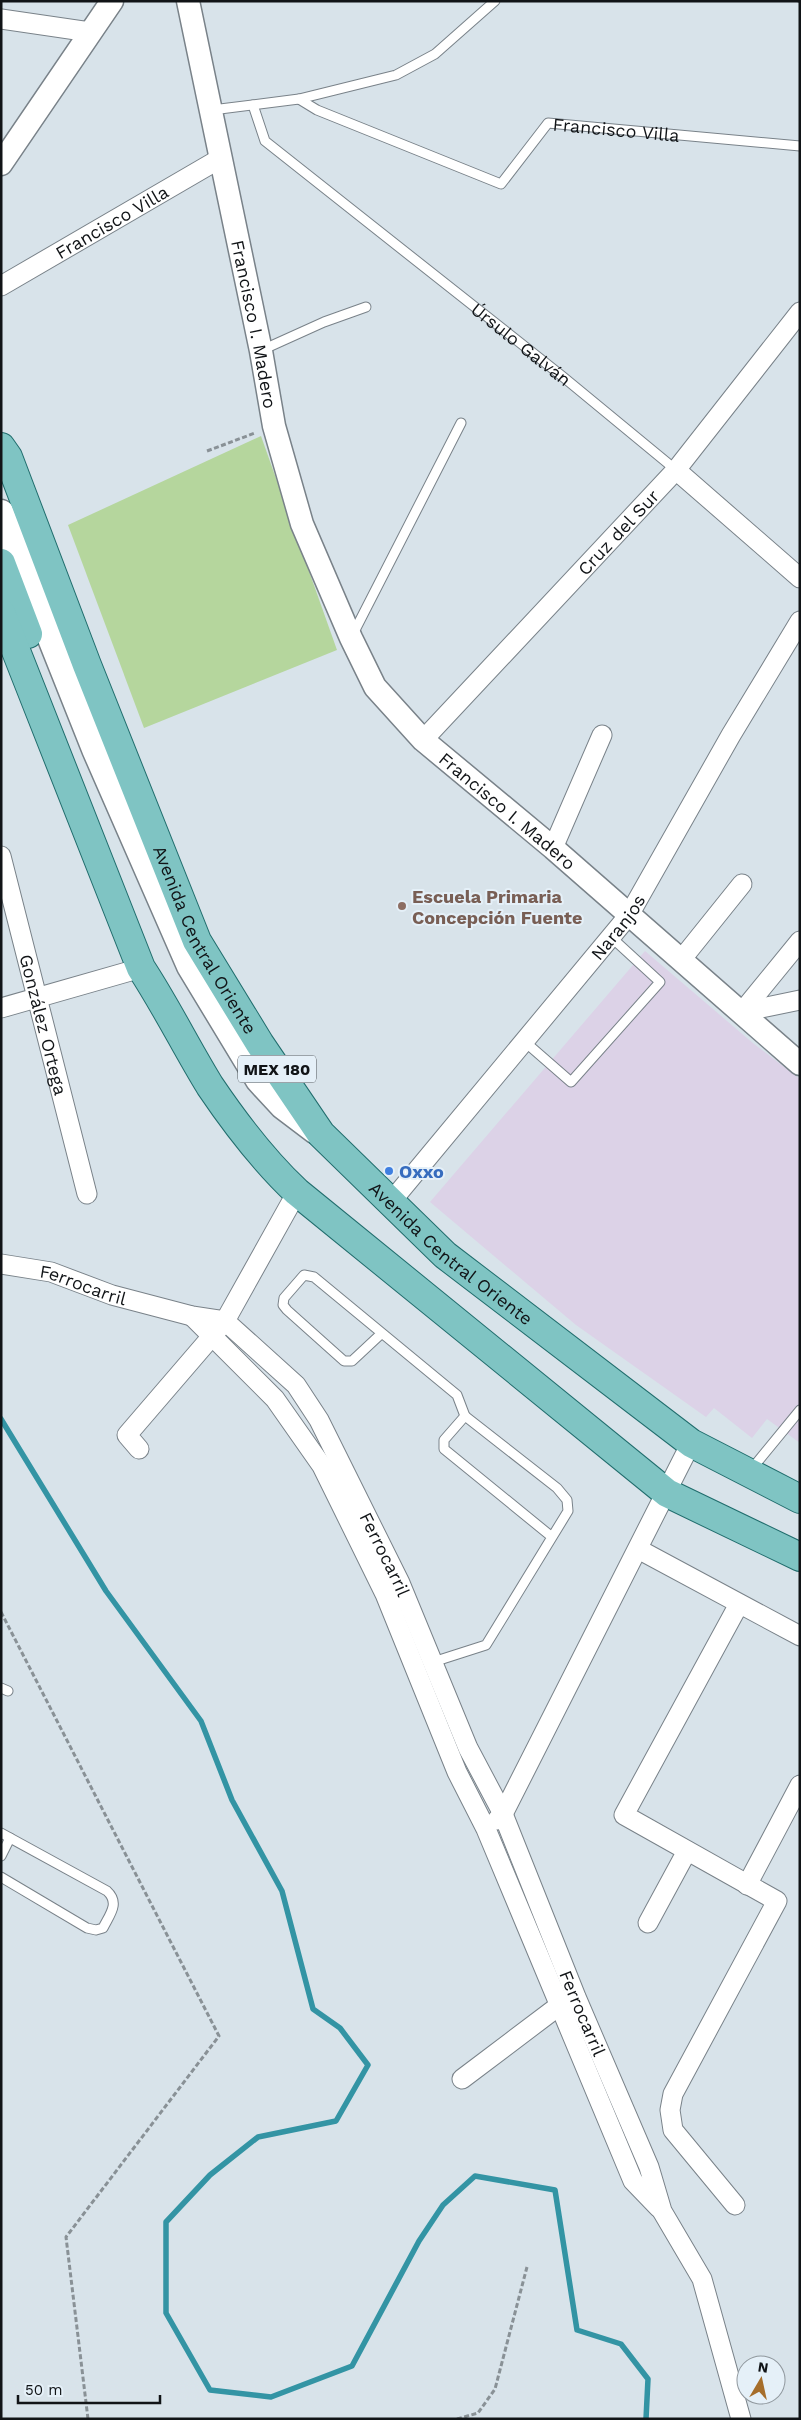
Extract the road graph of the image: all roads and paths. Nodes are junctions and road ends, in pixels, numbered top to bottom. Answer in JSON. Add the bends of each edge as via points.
{"nodes":[{"id":1,"x":112,"y":1,"type":"edge"},
{"id":2,"x":188,"y":1,"type":"edge"},
{"id":3,"x":495,"y":1,"type":"edge"},
{"id":4,"x":1,"y":19,"type":"edge"},
{"id":5,"x":90,"y":32,"type":"junction"},
{"id":6,"x":299,"y":99,"type":"junction"},
{"id":7,"x":253,"y":105,"type":"junction"},
{"id":8,"x":210,"y":110,"type":"junction"},
{"id":9,"x":800,"y":146,"type":"edge"},
{"id":10,"x":221,"y":158,"type":"junction"},
{"id":11,"x":1,"y":164,"type":"edge"},
{"id":12,"x":1,"y":286,"type":"edge"},
{"id":13,"x":366,"y":307,"type":"dead end"},
{"id":14,"x":800,"y":312,"type":"edge"},
{"id":15,"x":261,"y":350,"type":"junction"},
{"id":16,"x":461,"y":423,"type":"dead end"},
{"id":17,"x":274,"y":426,"type":"junction"},
{"id":18,"x":1,"y":447,"type":"edge"},
{"id":19,"x":207,"y":451,"type":"dead end"},
{"id":20,"x":676,"y":470,"type":"junction"},
{"id":21,"x":1,"y":513,"type":"edge"},
{"id":22,"x":1,"y":564,"type":"edge"},
{"id":23,"x":800,"y":578,"type":"edge"},
{"id":24,"x":1,"y":613,"type":"edge"},
{"id":25,"x":800,"y":621,"type":"edge"},
{"id":26,"x":351,"y":638,"type":"junction"},
{"id":27,"x":602,"y":735,"type":"dead end"},
{"id":28,"x":423,"y":740,"type":"junction"},
{"id":29,"x":85,"y":753,"type":"junction"},
{"id":30,"x":552,"y":848,"type":"junction"},
{"id":31,"x":1,"y":856,"type":"edge"},
{"id":32,"x":742,"y":884,"type":"dead end"},
{"id":33,"x":629,"y":915,"type":"junction"},
{"id":34,"x":610,"y":937,"type":"junction"},
{"id":35,"x":800,"y":942,"type":"edge"},
{"id":36,"x":681,"y":960,"type":"junction"},
{"id":37,"x":141,"y":968,"type":"junction"},
{"id":38,"x":37,"y":998,"type":"junction"},
{"id":39,"x":800,"y":1000,"type":"edge"},
{"id":40,"x":166,"y":1006,"type":"junction"},
{"id":41,"x":1,"y":1008,"type":"edge"},
{"id":42,"x":742,"y":1012,"type":"junction"},
{"id":43,"x":524,"y":1041,"type":"junction"},
{"id":44,"x":800,"y":1064,"type":"edge"},
{"id":45,"x":321,"y":1134,"type":"junction"},
{"id":46,"x":297,"y":1192,"type":"junction"},
{"id":47,"x":87,"y":1194,"type":"dead end"},
{"id":48,"x":390,"y":1203,"type":"junction"},
{"id":49,"x":1,"y":1264,"type":"edge"},
{"id":50,"x":192,"y":1316,"type":"junction"},
{"id":51,"x":226,"y":1321,"type":"junction"},
{"id":52,"x":382,"y":1333,"type":"junction"},
{"id":53,"x":211,"y":1338,"type":"junction"},
{"id":54,"x":800,"y":1410,"type":"edge"},
{"id":55,"x":465,"y":1416,"type":"junction"},
{"id":56,"x":690,"y":1444,"type":"junction"},
{"id":57,"x":139,"y":1449,"type":"dead end"},
{"id":58,"x":748,"y":1473,"type":"junction"},
{"id":59,"x":667,"y":1493,"type":"junction"},
{"id":60,"x":800,"y":1499,"type":"edge"},
{"id":61,"x":552,"y":1537,"type":"junction"},
{"id":62,"x":638,"y":1549,"type":"junction"},
{"id":63,"x":800,"y":1557,"type":"edge"},
{"id":64,"x":739,"y":1604,"type":"junction"},
{"id":65,"x":1,"y":1612,"type":"edge"},
{"id":66,"x":800,"y":1636,"type":"edge"},
{"id":67,"x":433,"y":1662,"type":"junction"},
{"id":68,"x":800,"y":1786,"type":"edge"},
{"id":69,"x":503,"y":1814,"type":"junction"},
{"id":70,"x":486,"y":1829,"type":"junction"},
{"id":71,"x":1,"y":1833,"type":"edge"},
{"id":72,"x":10,"y":1838,"type":"junction"},
{"id":73,"x":687,"y":1851,"type":"junction"},
{"id":74,"x":1,"y":1856,"type":"edge"},
{"id":75,"x":1,"y":1877,"type":"edge"},
{"id":76,"x":747,"y":1885,"type":"junction"},
{"id":77,"x":648,"y":1922,"type":"dead end"},
{"id":78,"x":560,"y":2005,"type":"junction"},
{"id":79,"x":462,"y":2079,"type":"dead end"},
{"id":80,"x":735,"y":2205,"type":"dead end"},
{"id":81,"x":662,"y":2211,"type":"junction"},
{"id":82,"x":527,"y":2267,"type":"dead end"},
{"id":83,"x":88,"y":2419,"type":"edge"},
{"id":84,"x":457,"y":2419,"type":"edge"},
{"id":85,"x":741,"y":2419,"type":"edge"}],
"edges":[{"from":1,"to":5,"type":"street"},
{"from":2,"to":8,"type":"street","name":"Francisco I. Madero"},
{"from":3,"to":6,"type":"lane","via":[[435,54],[396,75]]},
{"from":4,"to":5,"type":"street"},
{"from":5,"to":11,"type":"street"},
{"from":6,"to":7,"type":"lane"},
{"from":6,"to":9,"type":"lane","name":"Francisco Villa","via":[[317,110],[501,184],[548,123]]},
{"from":7,"to":8,"type":"lane"},
{"from":7,"to":20,"type":"lane","name":"Úrsulo Galván","via":[[264,140]]},
{"from":8,"to":10,"type":"street","name":"Francisco I. Madero"},
{"from":10,"to":12,"type":"street","name":"Francisco Villa"},
{"from":10,"to":15,"type":"street","name":"Francisco I. Madero"},
{"from":13,"to":15,"type":"lane"},
{"from":14,"to":20,"type":"street","name":"Cruz del Sur"},
{"from":15,"to":17,"type":"street","name":"Francisco I. Madero"},
{"from":16,"to":26,"type":"lane"},
{"from":17,"to":19,"type":"path"},
{"from":17,"to":26,"type":"street","name":"Francisco I. Madero","via":[[302,524]]},
{"from":18,"to":45,"type":"main road","name":"Avenida Central Oriente","number":"MEX 180","via":[[8,457],[87,666],[197,940],[260,1044]]},
{"from":20,"to":23,"type":"street","name":"Úrsulo Galván"},
{"from":20,"to":28,"type":"street","name":"Cruz del Sur"},
{"from":21,"to":29,"type":"main road"},
{"from":22,"to":29,"type":"main road"},
{"from":24,"to":37,"type":"main road","number":"MEX 180"},
{"from":25,"to":33,"type":"street","name":"Naranjos"},
{"from":26,"to":28,"type":"street","name":"Francisco I. Madero","via":[[375,687]]},
{"from":27,"to":30,"type":"street"},
{"from":28,"to":30,"type":"street","name":"Francisco I. Madero"},
{"from":29,"to":40,"type":"main road"},
{"from":29,"to":45,"type":"main road","via":[[190,966],[259,1080],[283,1106]]},
{"from":30,"to":33,"type":"street","name":"Francisco I. Madero"},
{"from":31,"to":38,"type":"street","name":"González Ortega"},
{"from":32,"to":36,"type":"street"},
{"from":33,"to":34,"type":"street","name":"Naranjos"},
{"from":33,"to":36,"type":"street","name":"Francisco I. Madero"},
{"from":34,"to":43,"type":"street","name":"Naranjos"},
{"from":34,"to":43,"type":"lane","via":[[660,982],[571,1082]]},
{"from":35,"to":42,"type":"street"},
{"from":36,"to":42,"type":"street","name":"Francisco I. Madero"},
{"from":37,"to":38,"type":"street"},
{"from":37,"to":40,"type":"main road","number":"MEX 180"},
{"from":38,"to":41,"type":"street"},
{"from":38,"to":47,"type":"street","name":"González Ortega"},
{"from":39,"to":42,"type":"street"},
{"from":40,"to":46,"type":"main road","number":"MEX 180","via":[[211,1086],[274,1170]]},
{"from":42,"to":44,"type":"street","name":"Francisco I. Madero"},
{"from":43,"to":48,"type":"street","name":"Naranjos"},
{"from":45,"to":48,"type":"main road","name":"Avenida Central Oriente","number":"MEX 180"},
{"from":46,"to":51,"type":"street"},
{"from":46,"to":59,"type":"main road","number":"MEX 180"},
{"from":48,"to":56,"type":"main road","name":"Avenida Central Oriente","number":"MEX 180","via":[[446,1255]]},
{"from":49,"to":50,"type":"street","name":"Ferrocarril","via":[[51,1272],[112,1295]]},
{"from":50,"to":51,"type":"street","name":"Ferrocarril"},
{"from":50,"to":53,"type":"street","name":"Ferrocarril"},
{"from":51,"to":53,"type":"street"},
{"from":51,"to":67,"type":"street","name":"Ferrocarril","via":[[296,1385],[319,1420],[400,1583]]},
{"from":52,"to":52,"type":"lane","via":[[308,1275],[304,1275],[284,1298],[283,1305],[287,1310],[344,1361],[352,1361]]},
{"from":52,"to":55,"type":"lane","via":[[457,1395]]},
{"from":53,"to":57,"type":"street","via":[[127,1435]]},
{"from":53,"to":70,"type":"street","name":"Ferrocarril","via":[[275,1399],[322,1466],[385,1594],[457,1772]]},
{"from":54,"to":58,"type":"lane"},
{"from":55,"to":61,"type":"lane","via":[[557,1488],[567,1500],[568,1511]]},
{"from":55,"to":61,"type":"lane","via":[[444,1440],[444,1449]]},
{"from":56,"to":58,"type":"main road","name":"Avenida Central Oriente","number":"MEX 180"},
{"from":56,"to":59,"type":"street"},
{"from":58,"to":60,"type":"main road","name":"Avenida Central Oriente","number":"MEX 180"},
{"from":59,"to":62,"type":"street"},
{"from":59,"to":63,"type":"main road","number":"MEX 180"},
{"from":61,"to":67,"type":"lane","via":[[486,1646]]},
{"from":62,"to":64,"type":"street"},
{"from":62,"to":69,"type":"street"},
{"from":64,"to":66,"type":"street"},
{"from":64,"to":73,"type":"street","via":[[624,1815]]},
{"from":65,"to":83,"type":"path","via":[[219,2036],[66,2237]]},
{"from":67,"to":69,"type":"street","name":"Ferrocarril","via":[[468,1748]]},
{"from":68,"to":76,"type":"street"},
{"from":69,"to":70,"type":"street"},
{"from":69,"to":81,"type":"street","name":"Ferrocarril","via":[[576,1998],[649,2167]]},
{"from":70,"to":78,"type":"street","name":"Ferrocarril"},
{"from":71,"to":72,"type":"lane"},
{"from":72,"to":74,"type":"lane"},
{"from":72,"to":75,"type":"lane","via":[[107,1891],[113,1897],[114,1906],[103,1928],[87,1928]]},
{"from":73,"to":76,"type":"street"},
{"from":73,"to":77,"type":"street"},
{"from":76,"to":80,"type":"street","via":[[777,1901],[673,2094],[670,2110],[673,2130]]},
{"from":78,"to":79,"type":"street"},
{"from":78,"to":81,"type":"street","name":"Ferrocarril","via":[[633,2181]]},
{"from":81,"to":85,"type":"street","name":"Ferrocarril","via":[[702,2279]]},
{"from":82,"to":84,"type":"path","via":[[495,2389],[478,2413]]}]}
